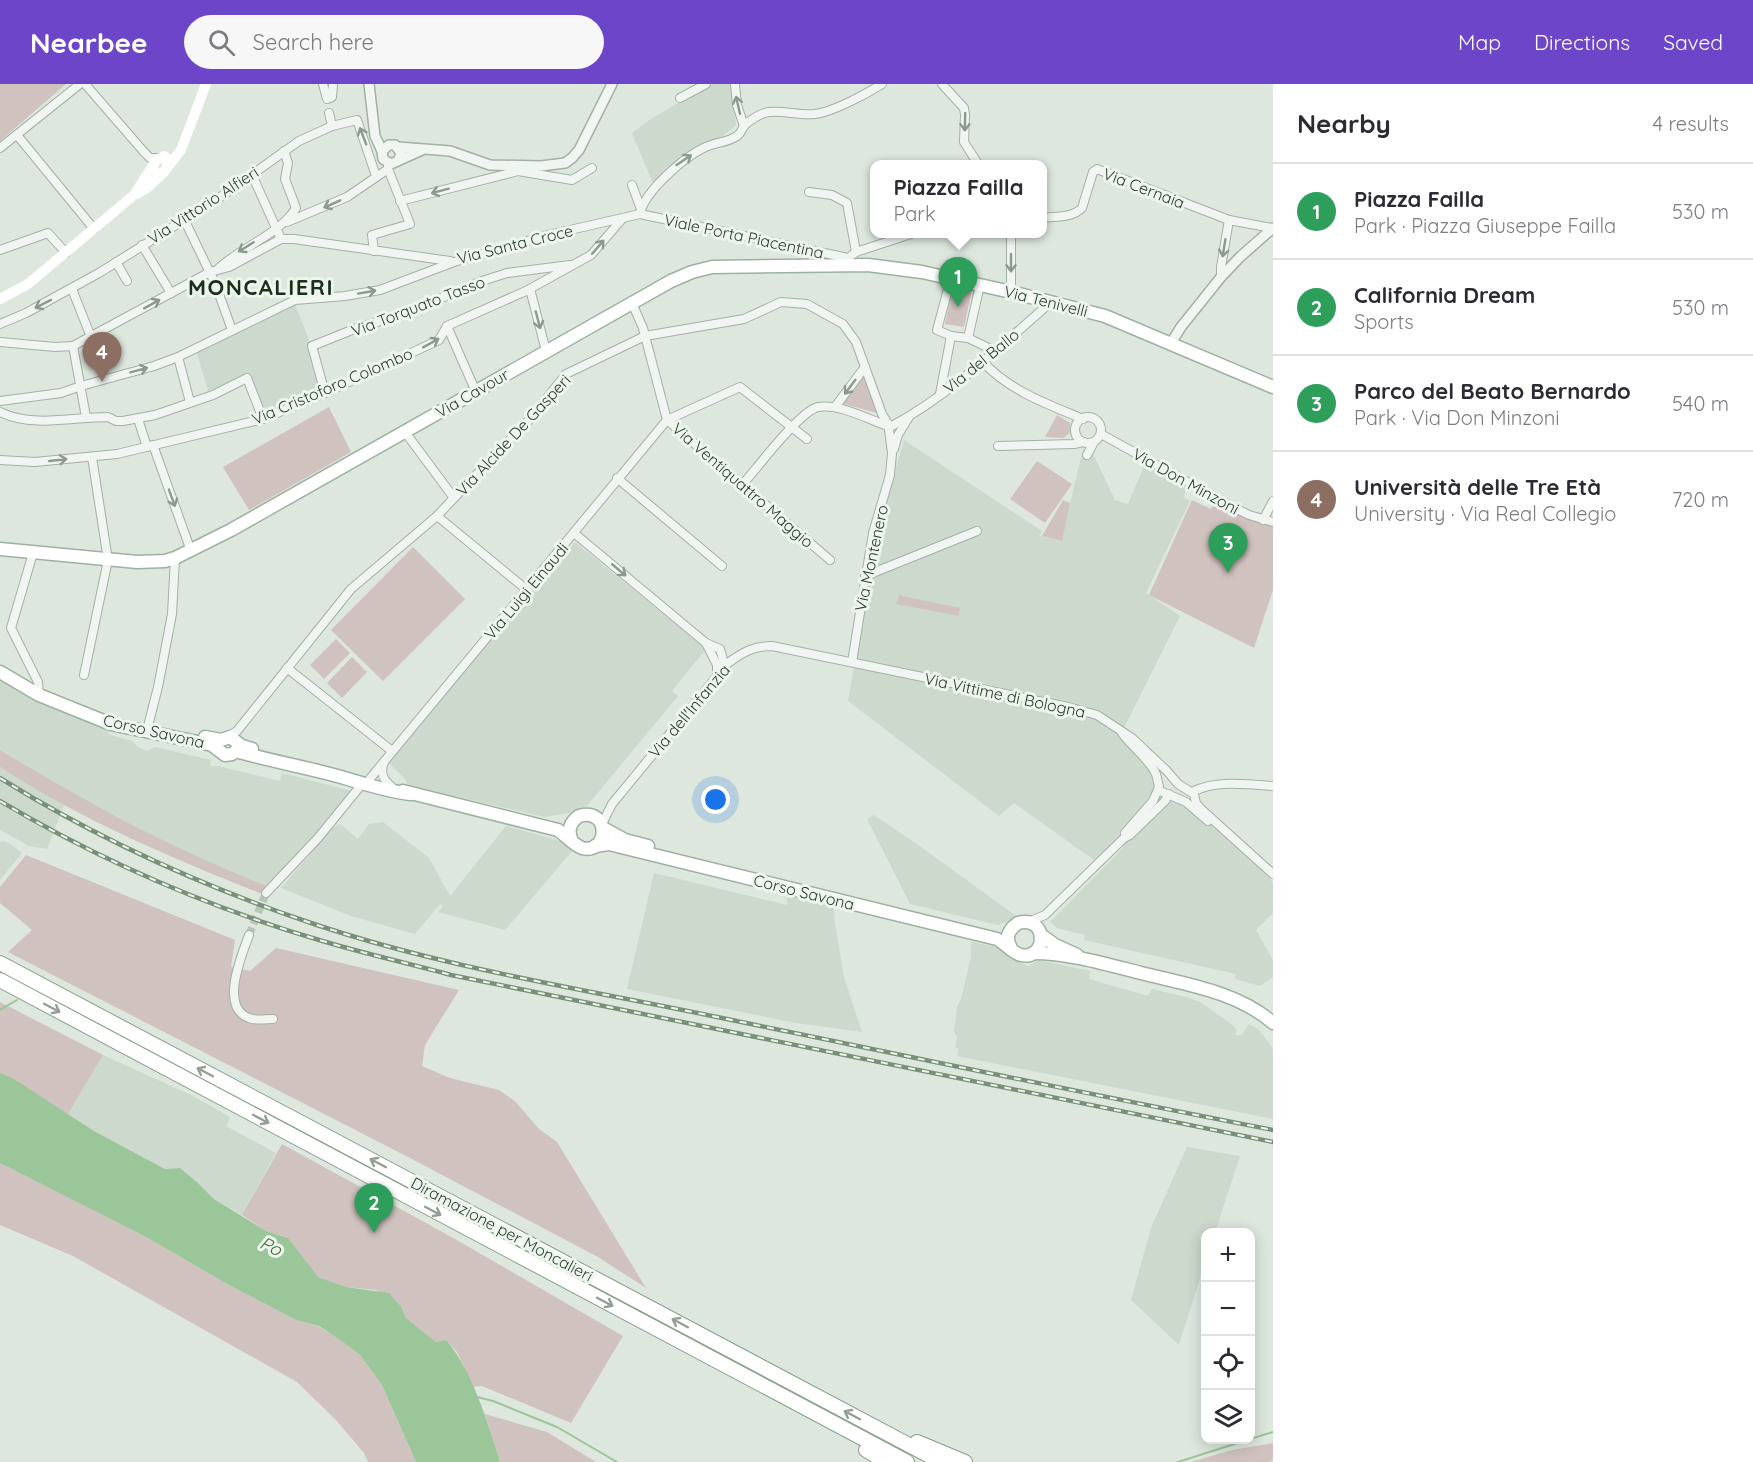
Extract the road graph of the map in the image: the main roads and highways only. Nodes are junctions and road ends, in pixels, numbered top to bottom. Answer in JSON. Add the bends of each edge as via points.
{"nodes":[{"id":1,"x":206,"y":84,"type":"edge"},
{"id":2,"x":183,"y":145,"type":"junction"},
{"id":3,"x":156,"y":162,"type":"junction"},
{"id":4,"x":166,"y":169,"type":"junction"},
{"id":5,"x":134,"y":195,"type":"junction"},
{"id":6,"x":849,"y":262,"type":"joint"},
{"id":7,"x":0,"y":299,"type":"edge"},
{"id":8,"x":1273,"y":387,"type":"edge"},
{"id":9,"x":0,"y":549,"type":"edge"},
{"id":10,"x":0,"y":672,"type":"edge"},
{"id":11,"x":89,"y":714,"type":"junction"},
{"id":12,"x":231,"y":742,"type":"junction"},
{"id":13,"x":365,"y":783,"type":"junction"},
{"id":14,"x":411,"y":794,"type":"junction"},
{"id":15,"x":575,"y":819,"type":"junction"},
{"id":16,"x":531,"y":822,"type":"junction"},
{"id":17,"x":602,"y":826,"type":"junction"},
{"id":18,"x":573,"y":841,"type":"junction"},
{"id":19,"x":595,"y":846,"type":"junction"},
{"id":20,"x":1013,"y":926,"type":"junction"},
{"id":21,"x":1040,"y":933,"type":"junction"},
{"id":22,"x":1011,"y":948,"type":"junction"},
{"id":23,"x":1033,"y":953,"type":"junction"},
{"id":24,"x":1086,"y":959,"type":"junction"},
{"id":25,"x":0,"y":963,"type":"edge"},
{"id":26,"x":0,"y":981,"type":"edge"},
{"id":27,"x":1273,"y":1023,"type":"edge"},
{"id":28,"x":808,"y":1410,"type":"junction"},
{"id":29,"x":873,"y":1426,"type":"junction"},
{"id":30,"x":886,"y":1462,"type":"edge"},
{"id":31,"x":907,"y":1462,"type":"edge"},
{"id":32,"x":940,"y":1462,"type":"edge"},
{"id":33,"x":965,"y":1462,"type":"edge"}],
"edges":[{"from":1,"to":2,"type":"main road"},
{"from":2,"to":3,"type":"main road"},
{"from":2,"to":4,"type":"main road"},
{"from":3,"to":4,"type":"main road","via":[[156,174]]},
{"from":3,"to":5,"type":"main road"},
{"from":4,"to":5,"type":"main road"},
{"from":5,"to":7,"type":"main road","via":[[28,284]]},
{"from":6,"to":8,"type":"main road","name":"Via Tenivelli","via":[[951,278],[1106,316]]},
{"from":6,"to":9,"type":"main road","name":"Via Cavour","via":[[712,267],[683,275],[175,558],[156,562],[108,560]]},
{"from":10,"to":11,"type":"main road","name":"Corso Savona","via":[[39,695]]},
{"from":11,"to":12,"type":"main road","name":"Corso Savona"},
{"from":11,"to":12,"type":"main road","name":"Corso Savona","via":[[111,724],[208,744]]},
{"from":12,"to":13,"type":"main road","name":"Corso Savona","via":[[280,762]]},
{"from":13,"to":14,"type":"main road","name":"Corso Savona"},
{"from":13,"to":14,"type":"main road","name":"Corso Savona"},
{"from":14,"to":16,"type":"main road","name":"Corso Savona"},
{"from":15,"to":16,"type":"main road","name":"Corso Savona"},
{"from":15,"to":17,"type":"main road","via":[[584,814],[594,816]]},
{"from":15,"to":18,"type":"main road","via":[[570,830]]},
{"from":16,"to":18,"type":"main road","name":"Corso Savona","via":[[558,830]]},
{"from":17,"to":19,"type":"main road","via":[[601,840]]},
{"from":17,"to":20,"type":"main road","name":"Corso Savona","via":[[625,840],[954,922],[992,930]]},
{"from":18,"to":19,"type":"main road","via":[[585,848]]},
{"from":19,"to":22,"type":"main road","name":"Corso Savona","via":[[609,844],[986,936]]},
{"from":20,"to":21,"type":"main road","via":[[1028,922]]},
{"from":20,"to":22,"type":"main road","via":[[1008,937]]},
{"from":21,"to":23,"type":"main road","via":[[1041,944]]},
{"from":21,"to":24,"type":"main road","via":[[1055,945]]},
{"from":22,"to":23,"type":"main road","via":[[1018,954]]},
{"from":23,"to":24,"type":"main road"},
{"from":24,"to":27,"type":"main road","via":[[1217,993]]},
{"from":29,"to":25,"type":"highway","name":"Diramazione per Moncalieri","one_way":true},
{"from":26,"to":28,"type":"highway","name":"Diramazione per Moncalieri","one_way":true},
{"from":28,"to":30,"type":"highway"},
{"from":28,"to":31,"type":"highway","name":"Diramazione per Moncalieri"},
{"from":29,"to":32,"type":"highway","name":"Diramazione per Moncalieri"},
{"from":29,"to":33,"type":"highway"}]}
